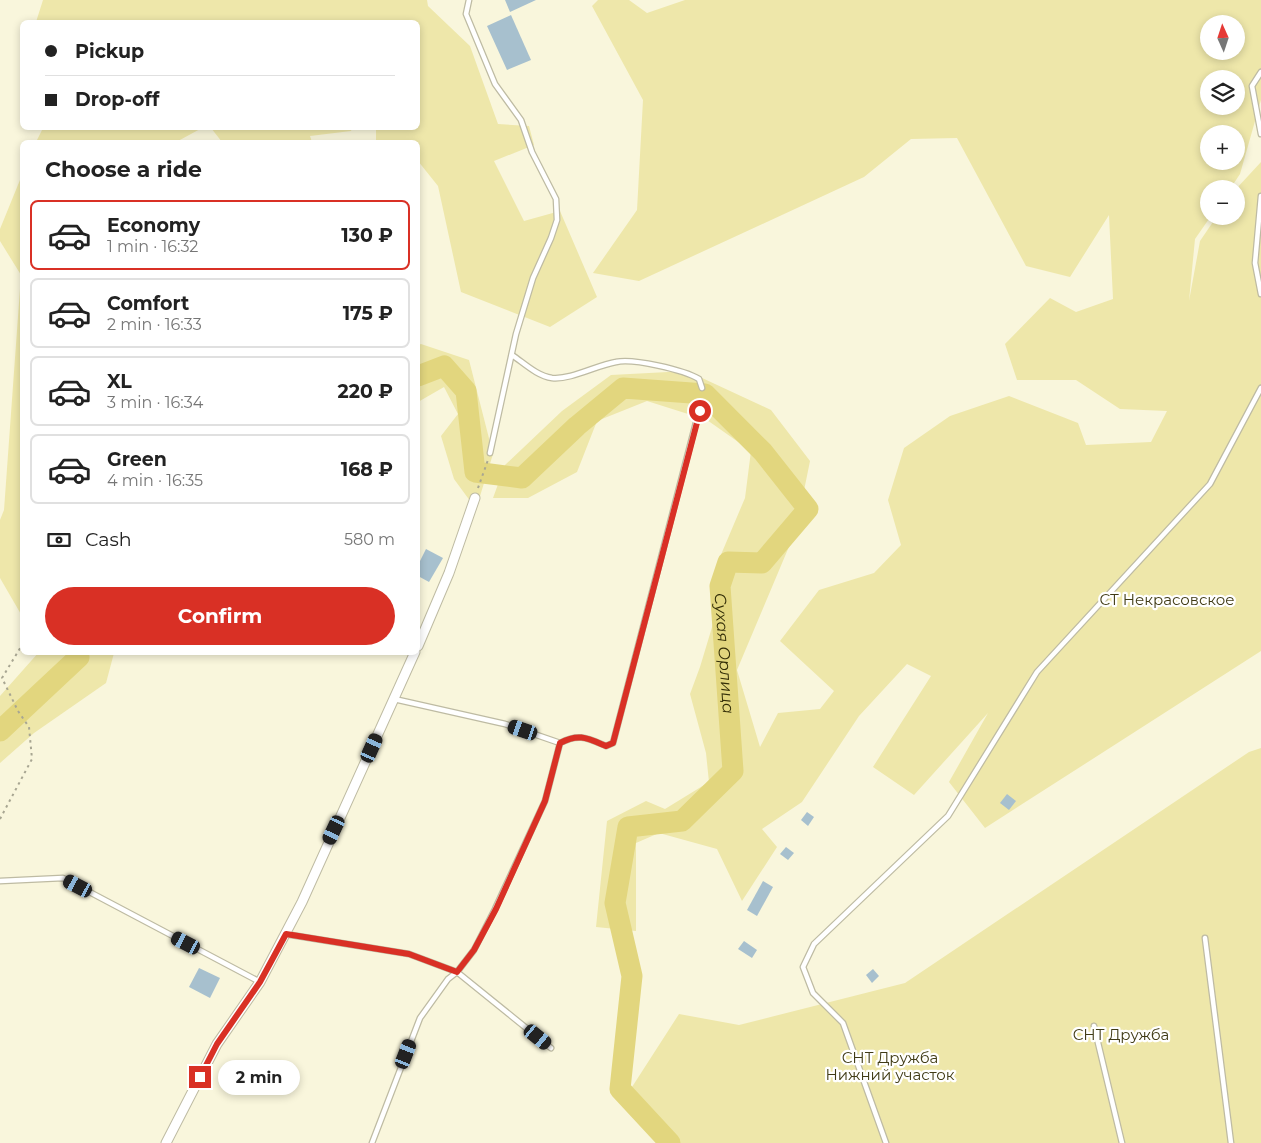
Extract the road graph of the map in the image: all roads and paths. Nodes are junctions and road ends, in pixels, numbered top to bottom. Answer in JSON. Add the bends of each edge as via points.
{"nodes":[{"id":1,"x":469,"y":0,"type":"edge"},
{"id":2,"x":1261,"y":72,"type":"edge"},
{"id":3,"x":1261,"y":134,"type":"edge"},
{"id":4,"x":1261,"y":196,"type":"edge"},
{"id":5,"x":1259,"y":272,"type":"edge"},
{"id":6,"x":1261,"y":294,"type":"edge"},
{"id":7,"x":512,"y":355,"type":"junction"},
{"id":8,"x":702,"y":388,"type":"dead end"},
{"id":9,"x":1261,"y":388,"type":"edge"},
{"id":10,"x":700,"y":411,"type":"dead end"},
{"id":11,"x":490,"y":453,"type":"joint"},
{"id":12,"x":475,"y":498,"type":"joint"},
{"id":13,"x":420,"y":641,"type":"edge"},
{"id":14,"x":20,"y":648,"type":"edge"},
{"id":15,"x":414,"y":655,"type":"edge"},
{"id":16,"x":394,"y":699,"type":"junction"},
{"id":17,"x":560,"y":743,"type":"junction"},
{"id":18,"x":0,"y":819,"type":"edge"},
{"id":19,"x":0,"y":881,"type":"edge"},
{"id":20,"x":286,"y":934,"type":"junction"},
{"id":21,"x":1205,"y":938,"type":"dead end"},
{"id":22,"x":457,"y":972,"type":"junction"},
{"id":23,"x":260,"y":982,"type":"junction"},
{"id":24,"x":1094,"y":1026,"type":"dead end"},
{"id":25,"x":551,"y":1048,"type":"dead end"},
{"id":26,"x":166,"y":1143,"type":"edge"},
{"id":27,"x":372,"y":1143,"type":"edge"},
{"id":28,"x":886,"y":1143,"type":"edge"},
{"id":29,"x":1122,"y":1143,"type":"edge"},
{"id":30,"x":1231,"y":1143,"type":"edge"}],
"edges":[{"from":1,"to":7,"type":"lane","via":[[466,14],[495,84],[521,120],[532,152],[556,200],[558,220],[533,278]]},
{"from":2,"to":3,"type":"lane","via":[[1252,86]]},
{"from":4,"to":5,"type":"lane","via":[[1256,263]]},
{"from":5,"to":6,"type":"lane"},
{"from":7,"to":8,"type":"lane","via":[[538,373],[553,378],[617,361],[631,361],[689,374],[699,379]]},
{"from":7,"to":11,"type":"lane"},
{"from":9,"to":28,"type":"lane","via":[[1210,484],[1037,672],[948,816],[814,944],[803,967],[813,993],[843,1023]]},
{"from":10,"to":17,"type":"lane","via":[[613,743],[606,746],[572,736]]},
{"from":11,"to":12,"type":"path"},
{"from":12,"to":13,"type":"street","via":[[449,573]]},
{"from":14,"to":18,"type":"path","via":[[2,678],[28,727],[32,759]]},
{"from":15,"to":16,"type":"street"},
{"from":16,"to":17,"type":"lane","via":[[505,724]]},
{"from":16,"to":20,"type":"street"},
{"from":17,"to":22,"type":"lane","via":[[545,801],[496,909],[474,950]]},
{"from":19,"to":23,"type":"lane","via":[[63,878]]},
{"from":20,"to":22,"type":"lane","via":[[409,954]]},
{"from":20,"to":23,"type":"street"},
{"from":21,"to":30,"type":"lane"},
{"from":22,"to":25,"type":"lane"},
{"from":22,"to":27,"type":"lane","via":[[448,979],[420,1018]]},
{"from":23,"to":26,"type":"street","via":[[217,1044]]},
{"from":24,"to":29,"type":"lane"}]}
